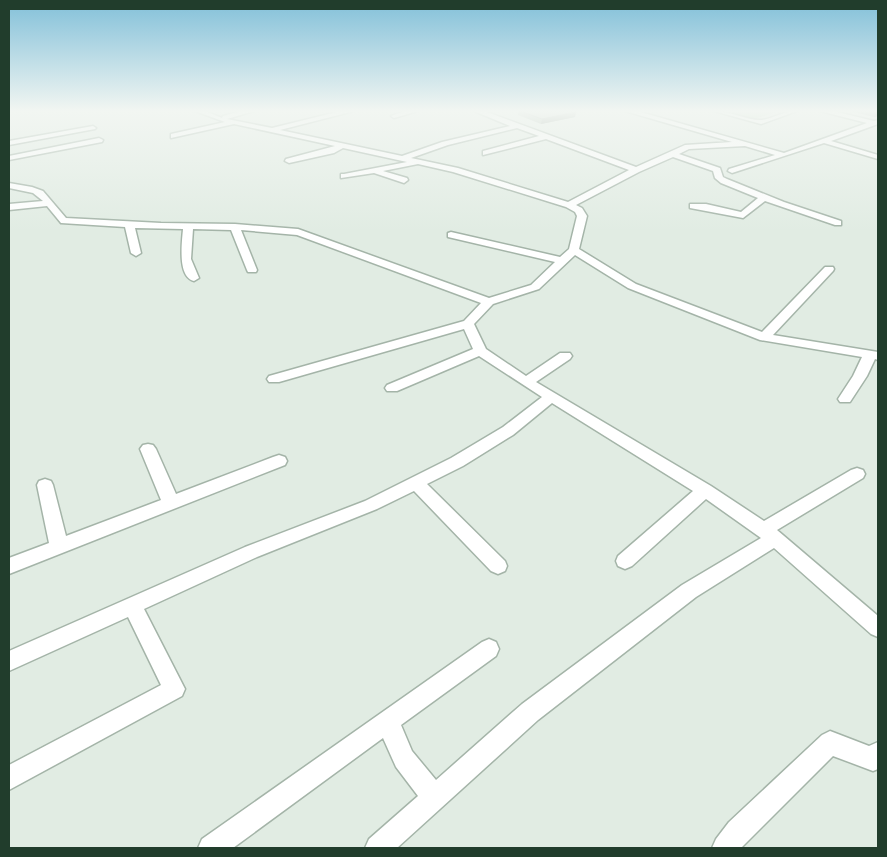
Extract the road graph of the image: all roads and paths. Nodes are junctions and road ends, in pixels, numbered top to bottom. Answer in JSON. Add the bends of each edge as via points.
{"nodes":[{"id":1,"x":44,"y":151,"type":"edge"},
{"id":2,"x":331,"y":151,"type":"edge"},
{"id":3,"x":372,"y":151,"type":"edge"},
{"id":4,"x":425,"y":151,"type":"edge"},
{"id":5,"x":493,"y":151,"type":"edge"},
{"id":6,"x":584,"y":151,"type":"edge"},
{"id":7,"x":679,"y":151,"type":"edge"},
{"id":8,"x":770,"y":151,"type":"edge"},
{"id":9,"x":795,"y":151,"type":"edge"},
{"id":10,"x":858,"y":151,"type":"edge"},
{"id":11,"x":486,"y":153,"type":"dead end"},
{"id":12,"x":672,"y":154,"type":"junction"},
{"id":13,"x":784,"y":155,"type":"junction"},
{"id":14,"x":878,"y":157,"type":"edge"},
{"id":15,"x":9,"y":158,"type":"edge"},
{"id":16,"x":404,"y":158,"type":"junction"},
{"id":17,"x":290,"y":161,"type":"dead end"},
{"id":18,"x":418,"y":162,"type":"junction"},
{"id":19,"x":636,"y":170,"type":"junction"},
{"id":20,"x":376,"y":171,"type":"junction"},
{"id":21,"x":732,"y":171,"type":"dead end"},
{"id":22,"x":344,"y":176,"type":"dead end"},
{"id":23,"x":404,"y":180,"type":"dead end"},
{"id":24,"x":9,"y":186,"type":"edge"},
{"id":25,"x":764,"y":197,"type":"junction"},
{"id":26,"x":49,"y":203,"type":"junction"},
{"id":27,"x":569,"y":205,"type":"junction"},
{"id":28,"x":693,"y":206,"type":"dead end"},
{"id":29,"x":9,"y":207,"type":"edge"},
{"id":30,"x":838,"y":223,"type":"dead end"},
{"id":31,"x":129,"y":224,"type":"junction"},
{"id":32,"x":188,"y":227,"type":"junction"},
{"id":33,"x":235,"y":227,"type":"junction"},
{"id":34,"x":451,"y":236,"type":"dead end"},
{"id":35,"x":574,"y":250,"type":"junction"},
{"id":36,"x":136,"y":253,"type":"dead end"},
{"id":37,"x":563,"y":260,"type":"junction"},
{"id":38,"x":830,"y":269,"type":"dead end"},
{"id":39,"x":252,"y":270,"type":"dead end"},
{"id":40,"x":194,"y":278,"type":"dead end"},
{"id":41,"x":489,"y":302,"type":"junction"},
{"id":42,"x":468,"y":324,"type":"junction"},
{"id":43,"x":764,"y":337,"type":"junction"},
{"id":44,"x":480,"y":351,"type":"junction"},
{"id":45,"x":874,"y":355,"type":"edge"},
{"id":46,"x":565,"y":356,"type":"dead end"},
{"id":47,"x":274,"y":379,"type":"dead end"},
{"id":48,"x":526,"y":382,"type":"junction"},
{"id":49,"x":392,"y":388,"type":"dead end"},
{"id":50,"x":552,"y":396,"type":"junction"},
{"id":51,"x":845,"y":399,"type":"dead end"},
{"id":52,"x":148,"y":449,"type":"dead end"},
{"id":53,"x":279,"y":461,"type":"dead end"},
{"id":54,"x":857,"y":474,"type":"dead end"},
{"id":55,"x":416,"y":483,"type":"junction"},
{"id":56,"x":45,"y":485,"type":"dead end"},
{"id":57,"x":705,"y":490,"type":"junction"},
{"id":58,"x":171,"y":503,"type":"junction"},
{"id":59,"x":770,"y":534,"type":"junction"},
{"id":60,"x":59,"y":547,"type":"junction"},
{"id":61,"x":625,"y":560,"type":"dead end"},
{"id":62,"x":9,"y":566,"type":"edge"},
{"id":63,"x":498,"y":566,"type":"dead end"},
{"id":64,"x":132,"y":605,"type":"junction"},
{"id":65,"x":878,"y":628,"type":"edge"},
{"id":66,"x":488,"y":648,"type":"dead end"},
{"id":67,"x":9,"y":661,"type":"edge"},
{"id":68,"x":387,"y":721,"type":"junction"},
{"id":69,"x":878,"y":754,"type":"edge"},
{"id":70,"x":9,"y":778,"type":"edge"},
{"id":71,"x":435,"y":798,"type":"junction"},
{"id":72,"x":212,"y":848,"type":"edge"},
{"id":73,"x":378,"y":848,"type":"edge"},
{"id":74,"x":725,"y":848,"type":"edge"}],
"edges":[{"from":1,"to":15,"type":"street"},
{"from":2,"to":17,"type":"street"},
{"from":3,"to":16,"type":"street"},
{"from":4,"to":16,"type":"street"},
{"from":5,"to":11,"type":"street"},
{"from":6,"to":19,"type":"street"},
{"from":7,"to":12,"type":"street"},
{"from":8,"to":13,"type":"street"},
{"from":9,"to":13,"type":"street"},
{"from":10,"to":14,"type":"street"},
{"from":12,"to":19,"type":"street"},
{"from":12,"to":25,"type":"street","via":[[717,170],[719,178]]},
{"from":13,"to":21,"type":"street"},
{"from":16,"to":18,"type":"street"},
{"from":18,"to":20,"type":"street"},
{"from":18,"to":27,"type":"street","via":[[456,170]]},
{"from":19,"to":27,"type":"street"},
{"from":20,"to":22,"type":"street"},
{"from":20,"to":23,"type":"street"},
{"from":24,"to":26,"type":"street","via":[[36,191]]},
{"from":25,"to":28,"type":"street","via":[[743,215],[737,216]]},
{"from":25,"to":30,"type":"street"},
{"from":26,"to":29,"type":"street"},
{"from":26,"to":31,"type":"street","via":[[64,221]]},
{"from":27,"to":35,"type":"street","via":[[579,210],[582,216]]},
{"from":31,"to":32,"type":"street"},
{"from":31,"to":36,"type":"street"},
{"from":32,"to":33,"type":"street"},
{"from":32,"to":40,"type":"street","via":[[186,259]]},
{"from":33,"to":39,"type":"street"},
{"from":33,"to":41,"type":"street","via":[[311,236]]},
{"from":34,"to":37,"type":"street"},
{"from":35,"to":37,"type":"street"},
{"from":35,"to":43,"type":"street","via":[[632,286]]},
{"from":37,"to":41,"type":"street","via":[[535,287]]},
{"from":38,"to":43,"type":"street"},
{"from":41,"to":42,"type":"street"},
{"from":42,"to":44,"type":"street"},
{"from":42,"to":47,"type":"street"},
{"from":43,"to":45,"type":"street"},
{"from":44,"to":48,"type":"street"},
{"from":44,"to":49,"type":"street"},
{"from":45,"to":51,"type":"street"},
{"from":46,"to":48,"type":"street"},
{"from":48,"to":50,"type":"street"},
{"from":50,"to":55,"type":"street","via":[[508,431]]},
{"from":50,"to":57,"type":"street"},
{"from":52,"to":58,"type":"street"},
{"from":53,"to":58,"type":"street"},
{"from":54,"to":59,"type":"street"},
{"from":55,"to":63,"type":"street"},
{"from":55,"to":64,"type":"street","via":[[371,506],[251,552]]},
{"from":56,"to":60,"type":"street"},
{"from":57,"to":59,"type":"street"},
{"from":57,"to":61,"type":"street"},
{"from":58,"to":60,"type":"street"},
{"from":59,"to":65,"type":"street"},
{"from":59,"to":71,"type":"street","via":[[530,712]]},
{"from":60,"to":62,"type":"street"},
{"from":64,"to":67,"type":"street"},
{"from":64,"to":70,"type":"street","via":[[174,689]]},
{"from":66,"to":68,"type":"street"},
{"from":68,"to":71,"type":"street","via":[[404,759]]},
{"from":68,"to":72,"type":"street"},
{"from":69,"to":74,"type":"street","via":[[873,759],[830,743],[738,831]]},
{"from":71,"to":73,"type":"street"}]}
